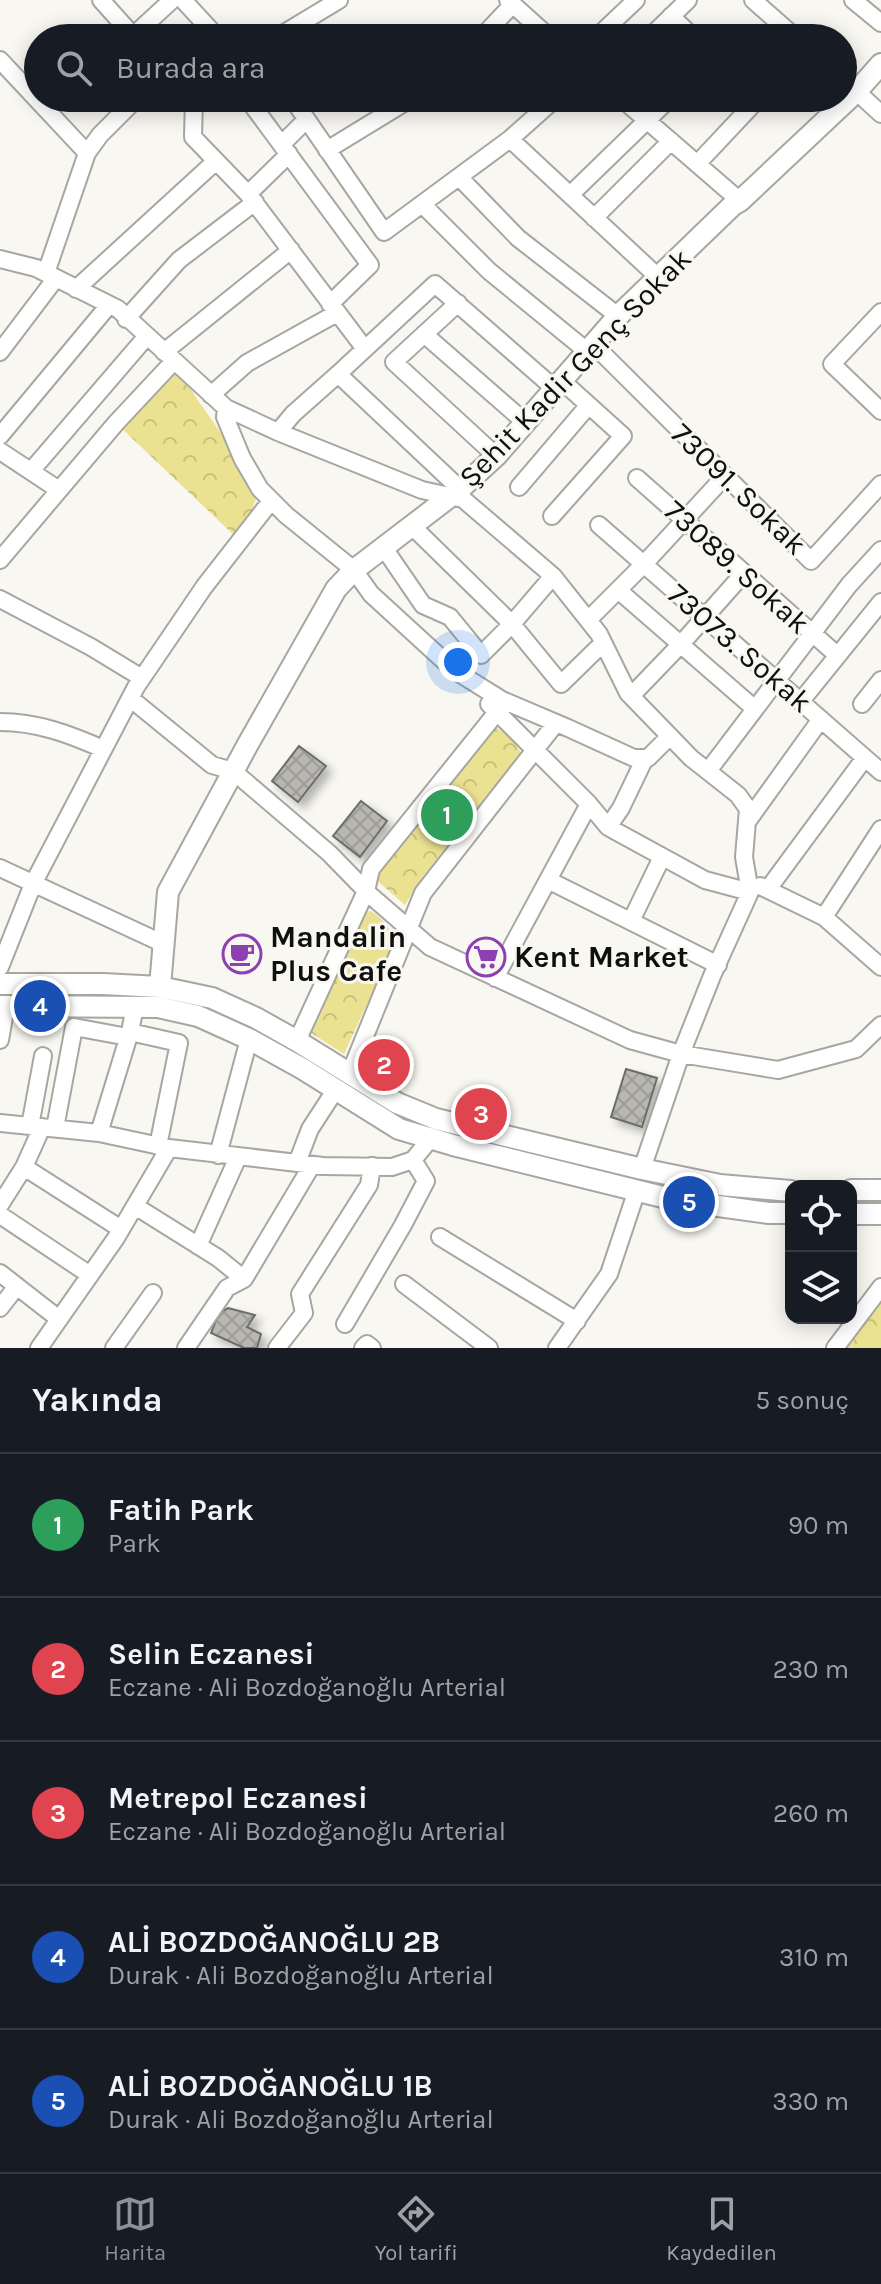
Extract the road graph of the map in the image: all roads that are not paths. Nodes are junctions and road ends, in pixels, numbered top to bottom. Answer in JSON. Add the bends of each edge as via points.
{"nodes":[{"id":1,"x":101,"y":0,"type":"edge"},
{"id":2,"x":183,"y":0,"type":"edge"},
{"id":3,"x":339,"y":0,"type":"edge"},
{"id":4,"x":636,"y":0,"type":"edge"},
{"id":5,"x":688,"y":0,"type":"edge"},
{"id":6,"x":853,"y":0,"type":"edge"},
{"id":7,"x":511,"y":2,"type":"edge"},
{"id":8,"x":163,"y":3,"type":"edge"},
{"id":9,"x":763,"y":3,"type":"edge"},
{"id":10,"x":671,"y":16,"type":"junction"},
{"id":11,"x":881,"y":23,"type":"edge"},
{"id":12,"x":122,"y":24,"type":"edge"},
{"id":13,"x":145,"y":24,"type":"edge"},
{"id":14,"x":205,"y":24,"type":"edge"},
{"id":15,"x":299,"y":24,"type":"edge"},
{"id":16,"x":493,"y":24,"type":"edge"},
{"id":17,"x":535,"y":24,"type":"edge"},
{"id":18,"x":611,"y":24,"type":"edge"},
{"id":19,"x":663,"y":24,"type":"edge"},
{"id":20,"x":679,"y":24,"type":"edge"},
{"id":21,"x":783,"y":24,"type":"edge"},
{"id":22,"x":0,"y":60,"type":"edge"},
{"id":23,"x":881,"y":64,"type":"edge"},
{"id":24,"x":857,"y":80,"type":"edge"},
{"id":25,"x":24,"y":86,"type":"edge"},
{"id":26,"x":857,"y":92,"type":"edge"},
{"id":27,"x":49,"y":112,"type":"edge"},
{"id":28,"x":123,"y":112,"type":"edge"},
{"id":29,"x":194,"y":112,"type":"edge"},
{"id":30,"x":258,"y":112,"type":"edge"},
{"id":31,"x":301,"y":112,"type":"edge"},
{"id":32,"x":389,"y":112,"type":"edge"},
{"id":33,"x":540,"y":112,"type":"edge"},
{"id":34,"x":637,"y":112,"type":"edge"},
{"id":35,"x":655,"y":112,"type":"edge"},
{"id":36,"x":746,"y":112,"type":"edge"},
{"id":37,"x":824,"y":112,"type":"edge"},
{"id":38,"x":881,"y":114,"type":"edge"},
{"id":39,"x":306,"y":120,"type":"junction"},
{"id":40,"x":646,"y":120,"type":"junction"},
{"id":41,"x":510,"y":139,"type":"junction"},
{"id":42,"x":671,"y":141,"type":"junction"},
{"id":43,"x":286,"y":149,"type":"junction"},
{"id":44,"x":327,"y":150,"type":"junction"},
{"id":45,"x":87,"y":153,"type":"junction"},
{"id":46,"x":216,"y":161,"type":"junction"},
{"id":47,"x":697,"y":164,"type":"junction"},
{"id":48,"x":459,"y":177,"type":"junction"},
{"id":49,"x":570,"y":195,"type":"junction"},
{"id":50,"x":252,"y":198,"type":"junction"},
{"id":51,"x":740,"y":201,"type":"junction"},
{"id":52,"x":422,"y":204,"type":"junction"},
{"id":53,"x":594,"y":218,"type":"junction"},
{"id":54,"x":291,"y":250,"type":"junction"},
{"id":55,"x":0,"y":259,"type":"edge"},
{"id":56,"x":51,"y":275,"type":"junction"},
{"id":57,"x":658,"y":277,"type":"junction"},
{"id":58,"x":76,"y":289,"type":"junction"},
{"id":59,"x":458,"y":303,"type":"junction"},
{"id":60,"x":109,"y":305,"type":"junction"},
{"id":61,"x":334,"y":309,"type":"junction"},
{"id":62,"x":881,"y":312,"type":"edge"},
{"id":63,"x":618,"y":316,"type":"junction"},
{"id":64,"x":126,"y":319,"type":"junction"},
{"id":65,"x":424,"y":334,"type":"junction"},
{"id":66,"x":147,"y":336,"type":"junction"},
{"id":67,"x":591,"y":348,"type":"junction"},
{"id":68,"x":365,"y":349,"type":"junction"},
{"id":69,"x":0,"y":352,"type":"edge"},
{"id":70,"x":169,"y":356,"type":"junction"},
{"id":71,"x":338,"y":374,"type":"junction"},
{"id":72,"x":558,"y":385,"type":"junction"},
{"id":73,"x":211,"y":395,"type":"junction"},
{"id":74,"x":588,"y":406,"type":"junction"},
{"id":75,"x":226,"y":408,"type":"junction"},
{"id":76,"x":881,"y":411,"type":"edge"},
{"id":77,"x":526,"y":423,"type":"junction"},
{"id":78,"x":278,"y":432,"type":"junction"},
{"id":79,"x":0,"y":436,"type":"edge"},
{"id":80,"x":0,"y":451,"type":"edge"},
{"id":81,"x":496,"y":456,"type":"junction"},
{"id":82,"x":31,"y":471,"type":"junction"},
{"id":83,"x":725,"y":476,"type":"junction"},
{"id":84,"x":637,"y":478,"type":"dead end"},
{"id":85,"x":881,"y":484,"type":"edge"},
{"id":86,"x":519,"y":487,"type":"dead end"},
{"id":87,"x":59,"y":490,"type":"junction"},
{"id":88,"x":456,"y":492,"type":"junction"},
{"id":89,"x":271,"y":501,"type":"junction"},
{"id":90,"x":552,"y":516,"type":"dead end"},
{"id":91,"x":685,"y":520,"type":"junction"},
{"id":92,"x":599,"y":525,"type":"dead end"},
{"id":93,"x":413,"y":527,"type":"junction"},
{"id":94,"x":384,"y":548,"type":"junction"},
{"id":95,"x":881,"y":550,"type":"edge"},
{"id":96,"x":0,"y":560,"type":"edge"},
{"id":97,"x":644,"y":564,"type":"junction"},
{"id":98,"x":354,"y":570,"type":"junction"},
{"id":99,"x":744,"y":573,"type":"junction"},
{"id":100,"x":553,"y":576,"type":"junction"},
{"id":101,"x":618,"y":590,"type":"junction"},
{"id":102,"x":0,"y":599,"type":"edge"},
{"id":103,"x":881,"y":602,"type":"edge"},
{"id":104,"x":705,"y":617,"type":"junction"},
{"id":105,"x":588,"y":620,"type":"junction"},
{"id":106,"x":512,"y":624,"type":"junction"},
{"id":107,"x":812,"y":633,"type":"junction"},
{"id":108,"x":603,"y":643,"type":"junction"},
{"id":109,"x":681,"y":644,"type":"junction"},
{"id":110,"x":837,"y":655,"type":"junction"},
{"id":111,"x":142,"y":678,"type":"junction"},
{"id":112,"x":777,"y":680,"type":"junction"},
{"id":113,"x":879,"y":685,"type":"edge"},
{"id":114,"x":631,"y":696,"type":"junction"},
{"id":115,"x":130,"y":698,"type":"junction"},
{"id":116,"x":801,"y":701,"type":"junction"},
{"id":117,"x":862,"y":704,"type":"dead end"},
{"id":118,"x":501,"y":707,"type":"junction"},
{"id":119,"x":755,"y":709,"type":"junction"},
{"id":120,"x":821,"y":719,"type":"junction"},
{"id":121,"x":0,"y":722,"type":"edge"},
{"id":122,"x":556,"y":723,"type":"junction"},
{"id":123,"x":670,"y":736,"type":"junction"},
{"id":124,"x":103,"y":749,"type":"junction"},
{"id":125,"x":535,"y":750,"type":"junction"},
{"id":126,"x":645,"y":758,"type":"junction"},
{"id":127,"x":864,"y":759,"type":"junction"},
{"id":128,"x":233,"y":771,"type":"junction"},
{"id":129,"x":708,"y":771,"type":"junction"},
{"id":130,"x":881,"y":772,"type":"edge"},
{"id":131,"x":589,"y":804,"type":"junction"},
{"id":132,"x":747,"y":822,"type":"junction"},
{"id":133,"x":608,"y":827,"type":"junction"},
{"id":134,"x":881,"y":829,"type":"edge"},
{"id":135,"x":662,"y":857,"type":"junction"},
{"id":136,"x":0,"y":868,"type":"edge"},
{"id":137,"x":548,"y":880,"type":"junction"},
{"id":138,"x":33,"y":884,"type":"junction"},
{"id":139,"x":749,"y":887,"type":"junction"},
{"id":140,"x":768,"y":889,"type":"junction"},
{"id":141,"x":366,"y":891,"type":"junction"},
{"id":142,"x":824,"y":917,"type":"junction"},
{"id":143,"x":631,"y":921,"type":"junction"},
{"id":144,"x":409,"y":930,"type":"junction"},
{"id":145,"x":164,"y":944,"type":"junction"},
{"id":146,"x":718,"y":965,"type":"junction"},
{"id":147,"x":0,"y":967,"type":"edge"},
{"id":148,"x":881,"y":967,"type":"edge"},
{"id":149,"x":495,"y":978,"type":"junction"},
{"id":150,"x":0,"y":984,"type":"edge"},
{"id":151,"x":160,"y":987,"type":"junction"},
{"id":152,"x":3,"y":1006,"type":"edge"},
{"id":153,"x":135,"y":1006,"type":"junction"},
{"id":154,"x":881,"y":1025,"type":"edge"},
{"id":155,"x":129,"y":1034,"type":"junction"},
{"id":156,"x":249,"y":1039,"type":"junction"},
{"id":157,"x":0,"y":1040,"type":"edge"},
{"id":158,"x":297,"y":1041,"type":"junction"},
{"id":159,"x":681,"y":1054,"type":"junction"},
{"id":160,"x":43,"y":1056,"type":"dead end"},
{"id":161,"x":350,"y":1073,"type":"junction"},
{"id":162,"x":336,"y":1089,"type":"junction"},
{"id":163,"x":0,"y":1123,"type":"edge"},
{"id":164,"x":42,"y":1127,"type":"junction"},
{"id":165,"x":99,"y":1133,"type":"junction"},
{"id":166,"x":431,"y":1138,"type":"junction"},
{"id":167,"x":164,"y":1147,"type":"junction"},
{"id":168,"x":218,"y":1155,"type":"junction"},
{"id":169,"x":238,"y":1157,"type":"junction"},
{"id":170,"x":413,"y":1160,"type":"junction"},
{"id":171,"x":304,"y":1164,"type":"junction"},
{"id":172,"x":372,"y":1166,"type":"junction"},
{"id":173,"x":24,"y":1167,"type":"junction"},
{"id":174,"x":642,"y":1169,"type":"junction"},
{"id":175,"x":637,"y":1190,"type":"junction"},
{"id":176,"x":785,"y":1190,"type":"edge"},
{"id":177,"x":857,"y":1190,"type":"edge"},
{"id":178,"x":881,"y":1190,"type":"edge"},
{"id":179,"x":0,"y":1205,"type":"edge"},
{"id":180,"x":135,"y":1206,"type":"junction"},
{"id":181,"x":785,"y":1213,"type":"edge"},
{"id":182,"x":857,"y":1214,"type":"edge"},
{"id":183,"x":881,"y":1214,"type":"edge"},
{"id":184,"x":0,"y":1215,"type":"edge"},
{"id":185,"x":121,"y":1229,"type":"junction"},
{"id":186,"x":440,"y":1237,"type":"dead end"},
{"id":187,"x":198,"y":1246,"type":"junction"},
{"id":188,"x":0,"y":1273,"type":"edge"},
{"id":189,"x":90,"y":1275,"type":"junction"},
{"id":190,"x":244,"y":1279,"type":"junction"},
{"id":191,"x":404,"y":1284,"type":"dead end"},
{"id":192,"x":17,"y":1286,"type":"junction"},
{"id":193,"x":881,"y":1287,"type":"edge"},
{"id":194,"x":153,"y":1293,"type":"dead end"},
{"id":195,"x":0,"y":1308,"type":"edge"},
{"id":196,"x":59,"y":1319,"type":"junction"},
{"id":197,"x":577,"y":1321,"type":"junction"},
{"id":198,"x":345,"y":1324,"type":"dead end"},
{"id":199,"x":39,"y":1348,"type":"edge"},
{"id":200,"x":114,"y":1348,"type":"edge"},
{"id":201,"x":186,"y":1348,"type":"edge"},
{"id":202,"x":277,"y":1348,"type":"edge"},
{"id":203,"x":363,"y":1348,"type":"edge"},
{"id":204,"x":372,"y":1348,"type":"edge"},
{"id":205,"x":489,"y":1348,"type":"edge"},
{"id":206,"x":557,"y":1348,"type":"edge"},
{"id":207,"x":835,"y":1348,"type":"edge"}],
"edges":[{"from":1,"to":12,"type":"street"},
{"from":2,"to":14,"type":"street"},
{"from":3,"to":15,"type":"street"},
{"from":4,"to":18,"type":"street"},
{"from":5,"to":10,"type":"street"},
{"from":6,"to":11,"type":"street"},
{"from":7,"to":16,"type":"street"},
{"from":7,"to":17,"type":"street"},
{"from":8,"to":13,"type":"street"},
{"from":9,"to":21,"type":"street"},
{"from":10,"to":19,"type":"street"},
{"from":10,"to":20,"type":"street"},
{"from":22,"to":25,"type":"street"},
{"from":23,"to":24,"type":"main road","name":"Şehit Kadir Genç Sokak"},
{"from":26,"to":38,"type":"street"},
{"from":27,"to":45,"type":"street"},
{"from":28,"to":45,"type":"street"},
{"from":29,"to":46,"type":"street","via":[[193,137]]},
{"from":30,"to":43,"type":"street"},
{"from":31,"to":39,"type":"street"},
{"from":32,"to":44,"type":"street"},
{"from":33,"to":41,"type":"street"},
{"from":34,"to":40,"type":"street"},
{"from":35,"to":40,"type":"street"},
{"from":36,"to":47,"type":"street"},
{"from":37,"to":51,"type":"main road","name":"Şehit Kadir Genç Sokak"},
{"from":39,"to":43,"type":"street"},
{"from":39,"to":44,"type":"street"},
{"from":40,"to":42,"type":"street"},
{"from":40,"to":49,"type":"street"},
{"from":41,"to":48,"type":"street"},
{"from":41,"to":49,"type":"street"},
{"from":42,"to":47,"type":"street"},
{"from":42,"to":53,"type":"street"},
{"from":43,"to":50,"type":"street"},
{"from":43,"to":61,"type":"street","via":[[370,265]]},
{"from":44,"to":52,"type":"street","via":[[384,232]]},
{"from":45,"to":56,"type":"street"},
{"from":46,"to":50,"type":"street"},
{"from":46,"to":58,"type":"street"},
{"from":47,"to":51,"type":"street"},
{"from":48,"to":52,"type":"street"},
{"from":48,"to":63,"type":"street","via":[[518,238]]},
{"from":49,"to":53,"type":"street"},
{"from":50,"to":54,"type":"street"},
{"from":50,"to":64,"type":"street","via":[[179,260]]},
{"from":51,"to":57,"type":"main road","name":"Şehit Kadir Genç Sokak"},
{"from":52,"to":67,"type":"street","name":"73091. Sokak","via":[[489,271]]},
{"from":53,"to":57,"type":"street"},
{"from":54,"to":61,"type":"street"},
{"from":54,"to":70,"type":"street"},
{"from":55,"to":56,"type":"street"},
{"from":56,"to":58,"type":"street"},
{"from":56,"to":69,"type":"street"},
{"from":57,"to":63,"type":"main road","name":"Şehit Kadir Genç Sokak"},
{"from":58,"to":60,"type":"street"},
{"from":59,"to":65,"type":"street"},
{"from":59,"to":68,"type":"street","via":[[435,284]]},
{"from":59,"to":72,"type":"street"},
{"from":60,"to":64,"type":"street"},
{"from":60,"to":79,"type":"street"},
{"from":61,"to":68,"type":"street"},
{"from":61,"to":73,"type":"street","via":[[247,363]]},
{"from":62,"to":76,"type":"street","via":[[832,364]]},
{"from":63,"to":67,"type":"main road","name":"Şehit Kadir Genç Sokak"},
{"from":64,"to":66,"type":"street"},
{"from":65,"to":77,"type":"street"},
{"from":65,"to":81,"type":"street","via":[[394,362]]},
{"from":66,"to":70,"type":"street"},
{"from":66,"to":82,"type":"street"},
{"from":67,"to":72,"type":"main road","name":"Şehit Kadir Genç Sokak"},
{"from":67,"to":83,"type":"street","name":"73091. Sokak"},
{"from":68,"to":71,"type":"street"},
{"from":70,"to":73,"type":"street"},
{"from":70,"to":87,"type":"street"},
{"from":71,"to":78,"type":"street"},
{"from":71,"to":88,"type":"street"},
{"from":72,"to":74,"type":"street"},
{"from":72,"to":77,"type":"main road","name":"Şehit Kadir Genç Sokak"},
{"from":73,"to":75,"type":"street"},
{"from":74,"to":86,"type":"street"},
{"from":74,"to":90,"type":"street","via":[[623,436]]},
{"from":75,"to":78,"type":"street"},
{"from":75,"to":89,"type":"street","via":[[246,466]]},
{"from":77,"to":81,"type":"main road","name":"Şehit Kadir Genç Sokak"},
{"from":78,"to":88,"type":"street","via":[[422,490]]},
{"from":80,"to":82,"type":"street"},
{"from":81,"to":88,"type":"main road","name":"Şehit Kadir Genç Sokak"},
{"from":82,"to":87,"type":"street"},
{"from":83,"to":85,"type":"street","name":"73091. Sokak","via":[[811,561]]},
{"from":83,"to":91,"type":"street"},
{"from":84,"to":91,"type":"street","name":"73089. Sokak"},
{"from":87,"to":96,"type":"street"},
{"from":88,"to":93,"type":"main road","name":"Şehit Kadir Genç Sokak"},
{"from":88,"to":100,"type":"street"},
{"from":89,"to":98,"type":"street"},
{"from":89,"to":111,"type":"street"},
{"from":91,"to":97,"type":"street"},
{"from":91,"to":99,"type":"street","name":"73089. Sokak"},
{"from":92,"to":97,"type":"street","name":"73073. Sokak"},
{"from":93,"to":94,"type":"main road","name":"Şehit Kadir Genç Sokak"},
{"from":93,"to":106,"type":"street"},
{"from":94,"to":98,"type":"main road","name":"Şehit Kadir Genç Sokak"},
{"from":94,"to":106,"type":"street","via":[[423,605],[450,617],[481,655]]},
{"from":95,"to":107,"type":"street"},
{"from":97,"to":101,"type":"street"},
{"from":97,"to":104,"type":"street","name":"73073. Sokak"},
{"from":98,"to":118,"type":"street","via":[[371,594]]},
{"from":98,"to":128,"type":"main road","name":"Şehit Kadir Genç Sokak","via":[[336,589]]},
{"from":99,"to":104,"type":"street"},
{"from":99,"to":107,"type":"street","name":"73089. Sokak"},
{"from":100,"to":105,"type":"street"},
{"from":100,"to":106,"type":"street"},
{"from":101,"to":105,"type":"street"},
{"from":101,"to":109,"type":"street"},
{"from":102,"to":111,"type":"street"},
{"from":103,"to":110,"type":"street"},
{"from":104,"to":109,"type":"street"},
{"from":104,"to":112,"type":"street","name":"73073. Sokak"},
{"from":105,"to":108,"type":"street"},
{"from":106,"to":108,"type":"street","via":[[561,684]]},
{"from":107,"to":110,"type":"street","name":"73089. Sokak"},
{"from":107,"to":112,"type":"street"},
{"from":108,"to":114,"type":"street"},
{"from":109,"to":114,"type":"street"},
{"from":109,"to":119,"type":"street"},
{"from":110,"to":116,"type":"street"},
{"from":111,"to":115,"type":"street"},
{"from":112,"to":116,"type":"street","name":"73073. Sokak"},
{"from":112,"to":119,"type":"street"},
{"from":113,"to":117,"type":"street"},
{"from":114,"to":123,"type":"street"},
{"from":115,"to":124,"type":"street"},
{"from":115,"to":128,"type":"street","via":[[212,765]]},
{"from":116,"to":120,"type":"street","name":"73073. Sokak"},
{"from":118,"to":122,"type":"street"},
{"from":118,"to":125,"type":"street"},
{"from":118,"to":141,"type":"street","via":[[371,869]]},
{"from":119,"to":129,"type":"street"},
{"from":120,"to":127,"type":"street","name":"73073. Sokak"},
{"from":120,"to":132,"type":"street"},
{"from":121,"to":124,"type":"street","via":[[43,725]]},
{"from":122,"to":125,"type":"street"},
{"from":122,"to":126,"type":"street","via":[[634,758]]},
{"from":123,"to":126,"type":"street"},
{"from":123,"to":129,"type":"street"},
{"from":124,"to":138,"type":"street"},
{"from":125,"to":131,"type":"street"},
{"from":125,"to":144,"type":"street","via":[[423,893]]},
{"from":126,"to":133,"type":"street"},
{"from":127,"to":130,"type":"street","name":"73073. Sokak"},
{"from":127,"to":140,"type":"street"},
{"from":128,"to":141,"type":"street"},
{"from":128,"to":145,"type":"main road","name":"Şehit Kadir Genç Sokak","via":[[168,892]]},
{"from":129,"to":132,"type":"street","via":[[738,795],[748,809]]},
{"from":131,"to":133,"type":"street"},
{"from":131,"to":137,"type":"street"},
{"from":132,"to":139,"type":"street","via":[[744,857]]},
{"from":133,"to":135,"type":"street"},
{"from":134,"to":142,"type":"street"},
{"from":135,"to":139,"type":"street","via":[[705,880]]},
{"from":135,"to":143,"type":"street"},
{"from":136,"to":138,"type":"street"},
{"from":137,"to":143,"type":"street"},
{"from":137,"to":149,"type":"street"},
{"from":138,"to":145,"type":"street"},
{"from":138,"to":147,"type":"street"},
{"from":139,"to":140,"type":"street"},
{"from":139,"to":146,"type":"street"},
{"from":140,"to":142,"type":"street"},
{"from":141,"to":144,"type":"street"},
{"from":141,"to":158,"type":"street"},
{"from":142,"to":148,"type":"street"},
{"from":143,"to":146,"type":"street"},
{"from":144,"to":149,"type":"street","via":[[430,947]]},
{"from":144,"to":161,"type":"street"},
{"from":145,"to":151,"type":"main road","name":"Şehit Kadir Genç Sokak"},
{"from":146,"to":159,"type":"street"},
{"from":149,"to":159,"type":"street","via":[[630,1040]]},
{"from":150,"to":151,"type":"main road"},
{"from":151,"to":158,"type":"main road","via":[[212,998]]},
{"from":152,"to":153,"type":"main road"},
{"from":152,"to":157,"type":"street"},
{"from":153,"to":155,"type":"street"},
{"from":153,"to":156,"type":"main road","via":[[198,1016]]},
{"from":154,"to":159,"type":"street","via":[[856,1049],[778,1070]]},
{"from":155,"to":164,"type":"street","via":[[74,1027]]},
{"from":155,"to":165,"type":"street"},
{"from":155,"to":167,"type":"street","via":[[179,1043]]},
{"from":156,"to":162,"type":"main road"},
{"from":156,"to":168,"type":"street"},
{"from":158,"to":161,"type":"main road"},
{"from":159,"to":174,"type":"street"},
{"from":160,"to":164,"type":"street"},
{"from":161,"to":174,"type":"main road","via":[[397,1103],[436,1119]]},
{"from":162,"to":166,"type":"main road","via":[[399,1129]]},
{"from":162,"to":171,"type":"street","via":[[310,1129]]},
{"from":163,"to":164,"type":"street"},
{"from":164,"to":165,"type":"street"},
{"from":164,"to":173,"type":"street"},
{"from":165,"to":167,"type":"street"},
{"from":166,"to":170,"type":"street"},
{"from":166,"to":175,"type":"main road"},
{"from":167,"to":168,"type":"street"},
{"from":167,"to":180,"type":"street"},
{"from":168,"to":169,"type":"street"},
{"from":169,"to":171,"type":"street"},
{"from":169,"to":187,"type":"street"},
{"from":170,"to":172,"type":"street"},
{"from":170,"to":198,"type":"street","via":[[426,1181]]},
{"from":171,"to":172,"type":"street"},
{"from":171,"to":190,"type":"street"},
{"from":172,"to":202,"type":"street","via":[[369,1185],[300,1294],[304,1313]]},
{"from":173,"to":179,"type":"street"},
{"from":173,"to":185,"type":"street"},
{"from":174,"to":176,"type":"main road","via":[[720,1185]]},
{"from":175,"to":181,"type":"main road"},
{"from":175,"to":197,"type":"street","via":[[609,1274]]},
{"from":177,"to":178,"type":"main road"},
{"from":180,"to":185,"type":"street"},
{"from":180,"to":187,"type":"street"},
{"from":182,"to":183,"type":"main road"},
{"from":184,"to":189,"type":"street"},
{"from":185,"to":189,"type":"street"},
{"from":186,"to":197,"type":"street"},
{"from":187,"to":190,"type":"street"},
{"from":188,"to":192,"type":"street"},
{"from":189,"to":196,"type":"street"},
{"from":190,"to":201,"type":"street","via":[[227,1288]]},
{"from":191,"to":205,"type":"street"},
{"from":192,"to":195,"type":"street"},
{"from":192,"to":196,"type":"street"},
{"from":193,"to":207,"type":"street"},
{"from":194,"to":200,"type":"street"},
{"from":196,"to":199,"type":"street"},
{"from":197,"to":206,"type":"street"},
{"from":203,"to":204,"type":"street"}]}
